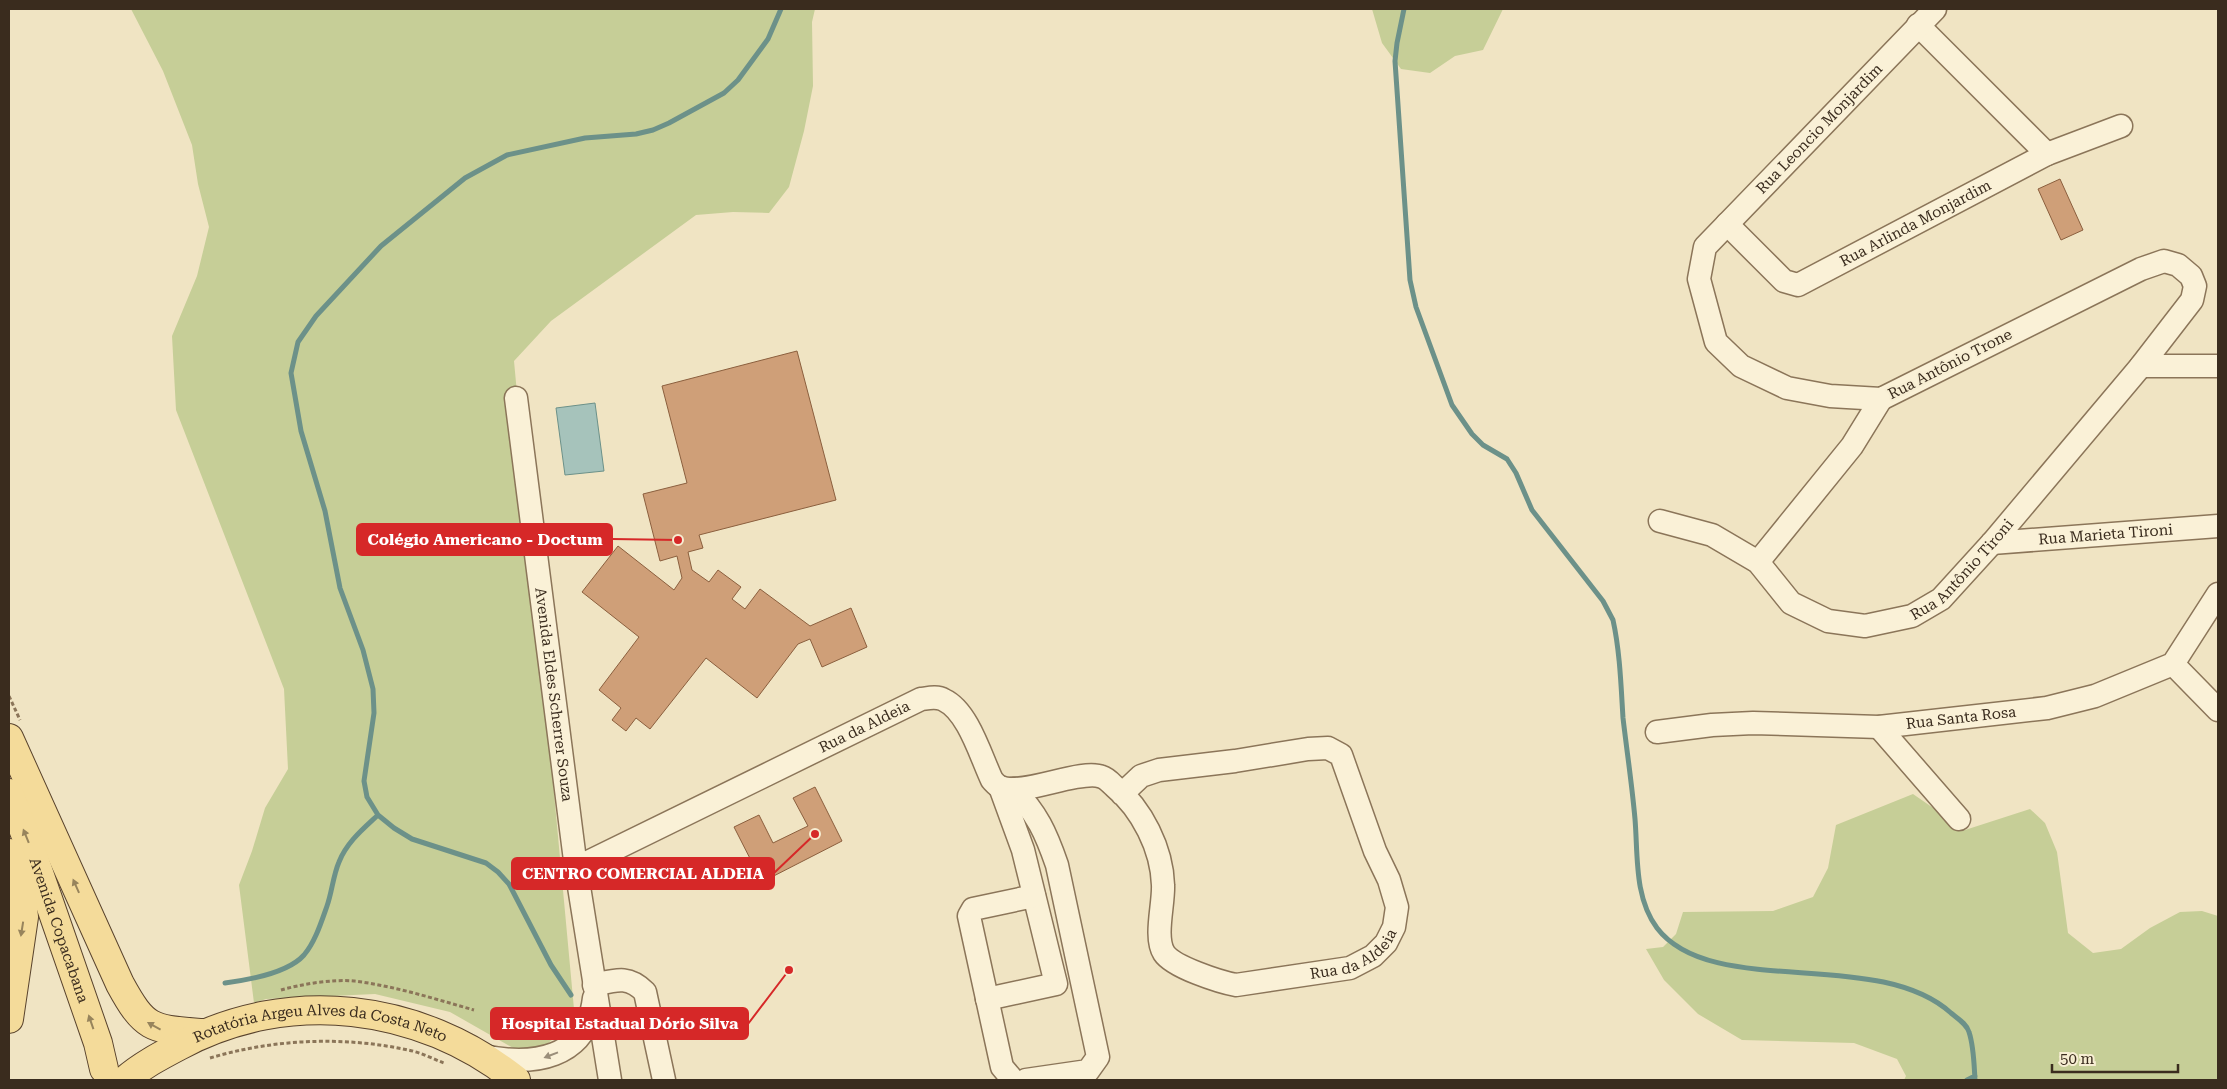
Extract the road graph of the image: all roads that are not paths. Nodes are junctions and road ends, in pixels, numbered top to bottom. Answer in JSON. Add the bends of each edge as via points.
{"nodes":[{"id":1,"x":1934,"y":9,"type":"edge"},
{"id":2,"x":1918,"y":25,"type":"junction"},
{"id":3,"x":2122,"y":126,"type":"dead end"},
{"id":4,"x":2047,"y":154,"type":"junction"},
{"id":5,"x":1727,"y":224,"type":"junction"},
{"id":6,"x":1704,"y":247,"type":"joint"},
{"id":7,"x":2192,"y":300,"type":"joint"},
{"id":8,"x":2141,"y":366,"type":"junction"},
{"id":9,"x":2218,"y":366,"type":"edge"},
{"id":10,"x":516,"y":398,"type":"dead end"},
{"id":11,"x":1881,"y":398,"type":"junction"},
{"id":12,"x":1660,"y":521,"type":"dead end"},
{"id":13,"x":2218,"y":526,"type":"edge"},
{"id":14,"x":1992,"y":543,"type":"junction"},
{"id":15,"x":1758,"y":562,"type":"junction"},
{"id":16,"x":2218,"y":594,"type":"edge"},
{"id":17,"x":2173,"y":664,"type":"junction"},
{"id":18,"x":2218,"y":710,"type":"edge"},
{"id":19,"x":1879,"y":727,"type":"junction"},
{"id":20,"x":15,"y":731,"type":"edge"},
{"id":21,"x":1657,"y":732,"type":"dead end"},
{"id":22,"x":1007,"y":788,"type":"junction"},
{"id":23,"x":9,"y":793,"type":"edge"},
{"id":24,"x":1122,"y":794,"type":"junction"},
{"id":25,"x":1959,"y":819,"type":"dead end"},
{"id":26,"x":9,"y":853,"type":"edge"},
{"id":27,"x":576,"y":868,"type":"junction"},
{"id":28,"x":1034,"y":896,"type":"junction"},
{"id":29,"x":595,"y":987,"type":"junction"},
{"id":30,"x":987,"y":999,"type":"junction"},
{"id":31,"x":9,"y":1019,"type":"edge"},
{"id":32,"x":204,"y":1046,"type":"junction"},
{"id":33,"x":483,"y":1056,"type":"junction"},
{"id":34,"x":114,"y":1075,"type":"edge"},
{"id":35,"x":516,"y":1080,"type":"edge"},
{"id":36,"x":610,"y":1080,"type":"edge"},
{"id":37,"x":664,"y":1080,"type":"edge"},
{"id":38,"x":1013,"y":1080,"type":"edge"},
{"id":39,"x":1026,"y":1080,"type":"edge"}],
"edges":[{"from":1,"to":2,"type":"street","name":"Rua Leoncio Monjardim"},
{"from":2,"to":4,"type":"street"},
{"from":2,"to":5,"type":"street","name":"Rua Leoncio Monjardim"},
{"from":3,"to":4,"type":"street","name":"Rua Arlinda Monjardim"},
{"from":4,"to":5,"type":"street","name":"Rua Arlinda Monjardim","via":[[1798,286],[1784,281]]},
{"from":5,"to":6,"type":"street","name":"Rua Leoncio Monjardim"},
{"from":6,"to":11,"type":"street","name":"Rua Antônio Trone","via":[[1699,280],[1716,342],[1741,366],[1787,388],[1830,396]]},
{"from":7,"to":8,"type":"street","name":"Rua Antônio Tironi"},
{"from":7,"to":11,"type":"street","name":"Rua Antônio Trone","via":[[2195,286],[2191,276],[2178,265],[2164,261],[2141,269]]},
{"from":8,"to":9,"type":"street"},
{"from":8,"to":14,"type":"street","name":"Rua Antônio Tironi"},
{"from":10,"to":27,"type":"street","name":"Avenida Eldes Scherrer Souza"},
{"from":11,"to":15,"type":"street","via":[[1852,446]]},
{"from":12,"to":15,"type":"street","name":"Rua Antônio Tironi","via":[[1712,534]]},
{"from":13,"to":14,"type":"street","name":"Rua Marieta Tironi"},
{"from":14,"to":15,"type":"street","name":"Rua Antônio Tironi","via":[[1941,599],[1912,616],[1865,626],[1828,621],[1791,603]]},
{"from":16,"to":17,"type":"street"},
{"from":17,"to":18,"type":"street"},
{"from":17,"to":19,"type":"street","name":"Rua Santa Rosa","via":[[2096,696],[2047,708]]},
{"from":19,"to":21,"type":"street","name":"Rua Santa Rosa","via":[[1753,722]]},
{"from":19,"to":25,"type":"street"},
{"from":32,"to":20,"type":"main road","one_way":true,"via":[[161,1030],[140,1016],[130,1004]]},
{"from":22,"to":24,"type":"street","name":"Rua da Aldeia","via":[[1102,776]]},
{"from":22,"to":27,"type":"street","name":"Rua da Aldeia","via":[[992,780],[962,715],[945,700],[934,697],[921,699]]},
{"from":22,"to":28,"type":"street"},
{"from":22,"to":39,"type":"street","via":[[1035,814],[1047,835],[1057,865],[1098,1057],[1088,1071]]},
{"from":34,"to":23,"type":"main road","name":"Avenida Copacabana","one_way":true,"via":[[98,1043]]},
{"from":24,"to":24,"type":"street","name":"Rua da Aldeia","via":[[1152,836],[1160,859],[1163,886],[1160,940],[1164,953],[1184,967],[1236,985],[1350,968],[1374,956],[1386,943],[1394,927],[1396,907],[1389,880],[1375,851],[1341,755],[1328,748],[1308,749],[1235,762],[1159,770],[1141,776]]},
{"from":26,"to":31,"type":"main road","name":"Avenida Copacabana","one_way":true,"via":[[20,881],[24,917]]},
{"from":27,"to":29,"type":"street","name":"Avenida Eldes Scherrer Souza"},
{"from":28,"to":30,"type":"street","via":[[973,909],[969,916]]},
{"from":28,"to":30,"type":"street","via":[[1056,984]]},
{"from":29,"to":33,"type":"street","name":"Avenida Eldes Scherrer Souza","one_way":true,"via":[[594,1004],[587,1024],[577,1039],[564,1049],[541,1059]]},
{"from":29,"to":36,"type":"street","name":"Avenida Eldes Scherrer Souza"},
{"from":29,"to":37,"type":"street","via":[[618,979],[636,982],[645,992]]},
{"from":30,"to":38,"type":"street","via":[[1002,1066]]},
{"from":32,"to":33,"type":"main road","name":"Rotatória Argeu Alves da Costa Neto","via":[[241,1020],[276,1012],[348,1011],[409,1022]]},
{"from":32,"to":34,"type":"main road","name":"Rotatória Argeu Alves da Costa Neto","via":[[151,1060]]},
{"from":33,"to":35,"type":"main road","name":"Rotatória Argeu Alves da Costa Neto"}]}
